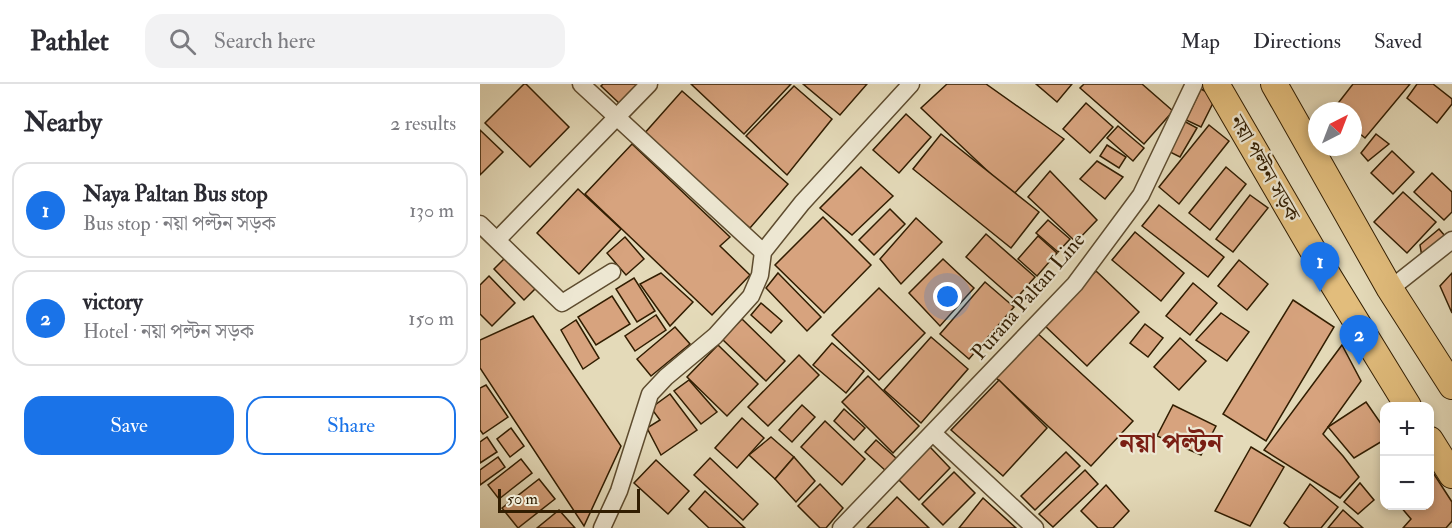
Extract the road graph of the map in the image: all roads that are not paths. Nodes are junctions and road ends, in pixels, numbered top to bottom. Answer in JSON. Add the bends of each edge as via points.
{"nodes":[{"id":1,"x":581,"y":84,"type":"edge"},
{"id":2,"x":649,"y":84,"type":"edge"},
{"id":3,"x":911,"y":84,"type":"edge"},
{"id":4,"x":1194,"y":84,"type":"edge"},
{"id":5,"x":1216,"y":84,"type":"edge"},
{"id":6,"x":1274,"y":84,"type":"edge"},
{"id":7,"x":616,"y":118,"type":"junction"},
{"id":8,"x":480,"y":224,"type":"edge"},
{"id":9,"x":498,"y":239,"type":"junction"},
{"id":10,"x":1452,"y":240,"type":"edge"},
{"id":11,"x":763,"y":252,"type":"junction"},
{"id":12,"x":612,"y":272,"type":"dead end"},
{"id":13,"x":1390,"y":289,"type":"junction"},
{"id":14,"x":1452,"y":386,"type":"edge"},
{"id":15,"x":1406,"y":402,"type":"edge"},
{"id":16,"x":933,"y":433,"type":"junction"},
{"id":17,"x":1434,"y":446,"type":"edge"},
{"id":18,"x":1452,"y":475,"type":"edge"},
{"id":19,"x":602,"y":528,"type":"edge"},
{"id":20,"x":841,"y":528,"type":"edge"},
{"id":21,"x":1035,"y":528,"type":"edge"}],
"edges":[{"from":1,"to":7,"type":"street"},
{"from":2,"to":7,"type":"street"},
{"from":3,"to":11,"type":"street","via":[[802,203]]},
{"from":4,"to":16,"type":"street","name":"Purana Paltan Line","via":[[1141,195],[1082,275]]},
{"from":5,"to":15,"type":"main road","name":"নয়া পল্টন সড়ক"},
{"from":6,"to":13,"type":"main road"},
{"from":7,"to":9,"type":"street"},
{"from":7,"to":11,"type":"street"},
{"from":8,"to":9,"type":"street"},
{"from":9,"to":12,"type":"street","via":[[561,303]]},
{"from":10,"to":13,"type":"street"},
{"from":11,"to":19,"type":"street","via":[[760,275],[751,296],[715,336],[650,394],[619,491]]},
{"from":13,"to":14,"type":"main road"},
{"from":16,"to":20,"type":"street","name":"Purana Paltan Line"},
{"from":16,"to":21,"type":"street"},
{"from":17,"to":18,"type":"main road"}]}
